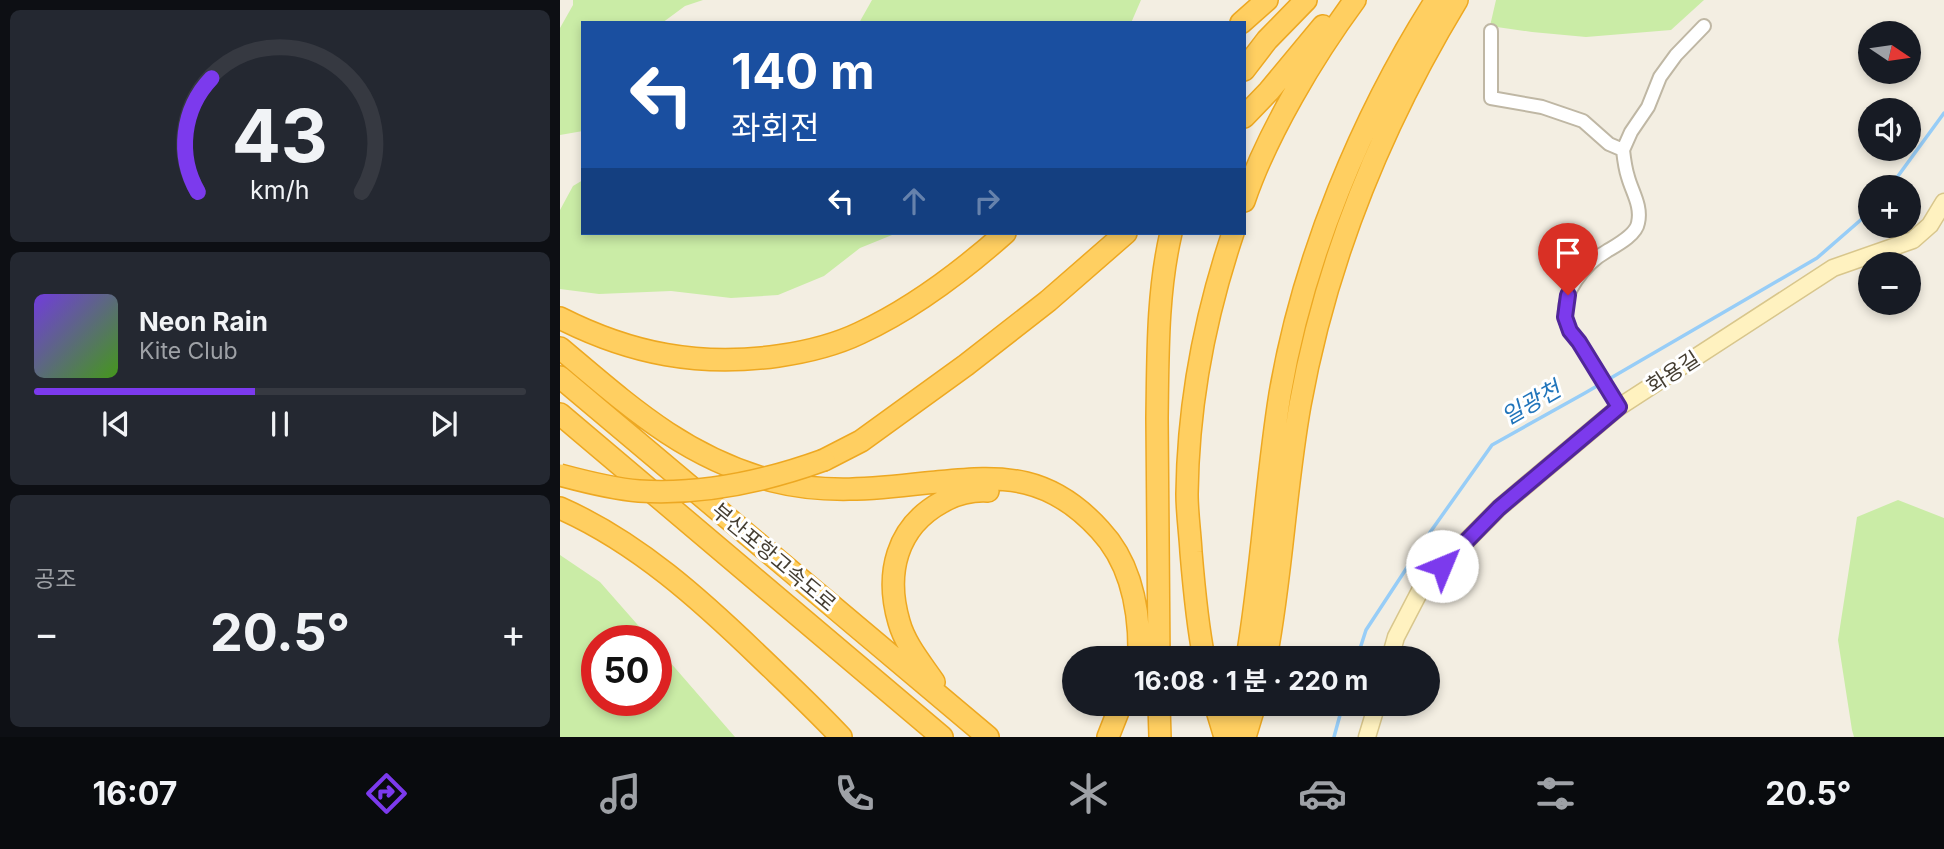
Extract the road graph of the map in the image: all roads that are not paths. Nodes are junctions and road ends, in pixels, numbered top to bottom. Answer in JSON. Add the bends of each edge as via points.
{"nodes":[{"id":1,"x":1267,"y":0,"type":"edge"},
{"id":2,"x":1306,"y":0,"type":"edge"},
{"id":3,"x":1346,"y":0,"type":"edge"},
{"id":4,"x":1355,"y":0,"type":"edge"},
{"id":5,"x":1436,"y":0,"type":"edge"},
{"id":6,"x":1457,"y":0,"type":"edge"},
{"id":7,"x":1243,"y":21,"type":"edge"},
{"id":8,"x":1704,"y":26,"type":"dead end"},
{"id":9,"x":1491,"y":31,"type":"dead end"},
{"id":10,"x":1246,"y":67,"type":"edge"},
{"id":11,"x":1246,"y":115,"type":"edge"},
{"id":12,"x":1623,"y":150,"type":"junction"},
{"id":13,"x":1246,"y":196,"type":"edge"},
{"id":14,"x":1944,"y":202,"type":"edge"},
{"id":15,"x":1002,"y":235,"type":"edge"},
{"id":16,"x":1124,"y":235,"type":"edge"},
{"id":17,"x":1171,"y":235,"type":"edge"},
{"id":18,"x":1232,"y":235,"type":"edge"},
{"id":19,"x":560,"y":318,"type":"edge"},
{"id":20,"x":560,"y":348,"type":"edge"},
{"id":21,"x":560,"y":377,"type":"edge"},
{"id":22,"x":1616,"y":402,"type":"junction"},
{"id":23,"x":560,"y":414,"type":"edge"},
{"id":24,"x":560,"y":475,"type":"edge"},
{"id":25,"x":560,"y":508,"type":"edge"},
{"id":26,"x":1128,"y":646,"type":"edge"},
{"id":27,"x":1139,"y":646,"type":"edge"},
{"id":28,"x":1159,"y":646,"type":"edge"},
{"id":29,"x":1202,"y":646,"type":"edge"},
{"id":30,"x":1249,"y":646,"type":"edge"},
{"id":31,"x":1268,"y":646,"type":"edge"},
{"id":32,"x":1393,"y":646,"type":"edge"},
{"id":33,"x":951,"y":706,"type":"junction"},
{"id":34,"x":1116,"y":716,"type":"edge"},
{"id":35,"x":1127,"y":716,"type":"edge"},
{"id":36,"x":1159,"y":716,"type":"edge"},
{"id":37,"x":1219,"y":716,"type":"edge"},
{"id":38,"x":1232,"y":716,"type":"edge"},
{"id":39,"x":1251,"y":716,"type":"edge"},
{"id":40,"x":1373,"y":716,"type":"edge"},
{"id":41,"x":841,"y":737,"type":"edge"},
{"id":42,"x":942,"y":737,"type":"edge"},
{"id":43,"x":988,"y":737,"type":"edge"},
{"id":44,"x":1108,"y":737,"type":"edge"},
{"id":45,"x":1119,"y":737,"type":"edge"},
{"id":46,"x":1160,"y":737,"type":"edge"},
{"id":47,"x":1225,"y":737,"type":"edge"},
{"id":48,"x":1245,"y":737,"type":"edge"},
{"id":49,"x":1367,"y":737,"type":"edge"}],
"edges":[{"from":1,"to":7,"type":"highway"},
{"from":2,"to":10,"type":"highway"},
{"from":3,"to":11,"type":"highway"},
{"from":4,"to":13,"type":"highway","via":[[1300,84]]},
{"from":5,"to":30,"type":"highway","via":[[1355,153],[1306,280],[1280,392]]},
{"from":6,"to":31,"type":"highway","via":[[1399,107],[1335,261],[1300,405]]},
{"from":8,"to":12,"type":"street","via":[[1660,77]]},
{"from":9,"to":12,"type":"street","via":[[1491,98],[1542,107],[1583,121]]},
{"from":12,"to":22,"type":"street","via":[[1639,222],[1576,278],[1565,317]]},
{"from":14,"to":22,"type":"main road","name":"화용길","via":[[1930,225],[1913,240],[1833,268]]},
{"from":15,"to":19,"type":"highway","via":[[891,318],[835,343],[790,354],[692,360],[612,342]]},
{"from":16,"to":24,"type":"highway","bridge":true,"via":[[956,373],[861,441],[824,460],[787,474],[680,491],[639,491]]},
{"from":17,"to":28,"type":"highway","via":[[1161,286]]},
{"from":18,"to":29,"type":"highway","via":[[1211,305],[1189,453],[1187,496]]},
{"from":20,"to":27,"type":"highway","via":[[682,443],[733,469],[808,488],[839,490],[986,478],[1049,490],[1090,519],[1110,540],[1127,573],[1139,617]]},
{"from":21,"to":33,"type":"highway","name":"부산포항고속도로"},
{"from":22,"to":32,"type":"main road","name":"화용길","via":[[1499,508],[1423,585]]},
{"from":23,"to":42,"type":"highway","name":"부산포항고속도로"},
{"from":25,"to":41,"type":"highway","via":[[676,579]]},
{"from":26,"to":33,"type":"highway","via":[[1120,593],[1106,559],[1077,520],[1060,508],[1024,495],[983,490],[948,498],[913,524],[899,549],[892,583],[908,644]]},
{"from":33,"to":43,"type":"highway","name":"부산포항고속도로"},
{"from":34,"to":44,"type":"highway"},
{"from":35,"to":45,"type":"highway"},
{"from":36,"to":46,"type":"highway"},
{"from":37,"to":47,"type":"highway"},
{"from":38,"to":47,"type":"highway"},
{"from":39,"to":48,"type":"highway"},
{"from":40,"to":49,"type":"main road"}]}
